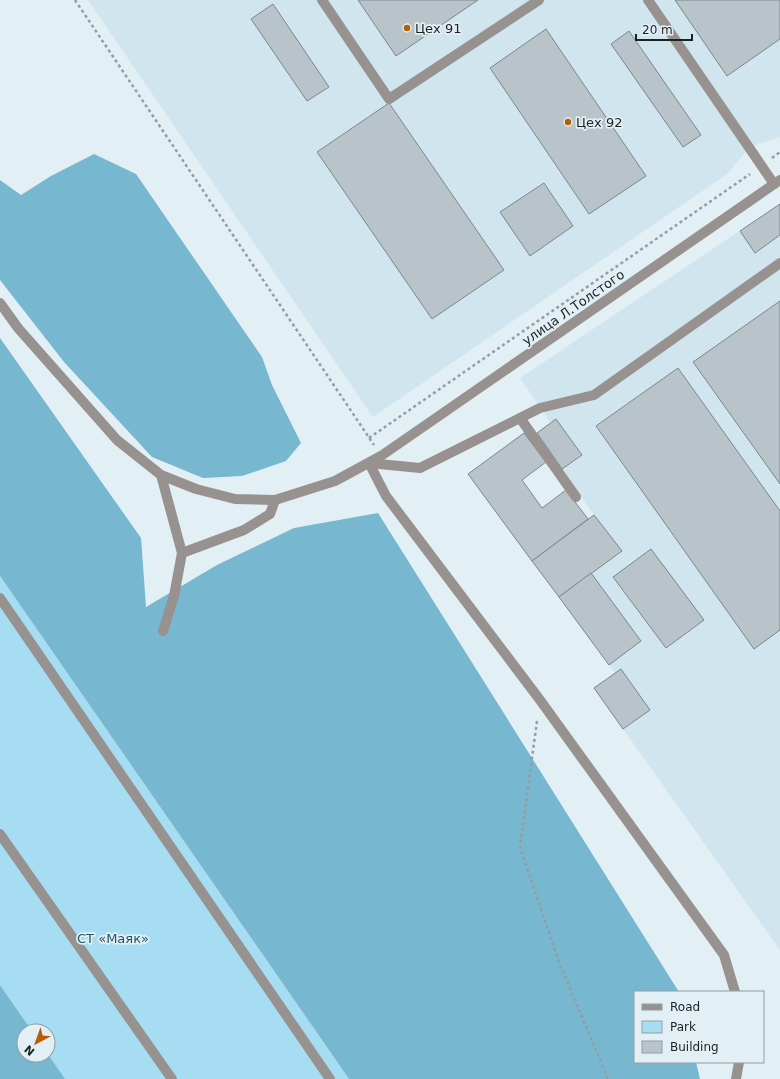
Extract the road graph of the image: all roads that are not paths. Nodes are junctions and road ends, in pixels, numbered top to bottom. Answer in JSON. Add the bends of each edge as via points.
{"nodes":[{"id":1,"x":322,"y":0,"type":"edge"},
{"id":2,"x":539,"y":0,"type":"edge"},
{"id":3,"x":648,"y":0,"type":"edge"},
{"id":4,"x":777,"y":182,"type":"edge"},
{"id":5,"x":780,"y":263,"type":"edge"},
{"id":6,"x":0,"y":303,"type":"edge"},
{"id":7,"x":520,"y":418,"type":"junction"},
{"id":8,"x":369,"y":463,"type":"junction"},
{"id":9,"x":161,"y":476,"type":"junction"},
{"id":10,"x":576,"y":497,"type":"dead end"},
{"id":11,"x":275,"y":500,"type":"junction"},
{"id":12,"x":182,"y":553,"type":"junction"},
{"id":13,"x":0,"y":598,"type":"edge"},
{"id":14,"x":163,"y":630,"type":"dead end"},
{"id":15,"x":0,"y":834,"type":"edge"},
{"id":16,"x":735,"y":991,"type":"edge"},
{"id":17,"x":739,"y":1063,"type":"edge"},
{"id":18,"x":172,"y":1079,"type":"edge"},
{"id":19,"x":330,"y":1079,"type":"edge"},
{"id":20,"x":736,"y":1079,"type":"edge"}],
"edges":[{"from":1,"to":2,"type":"street","via":[[389,98]]},
{"from":3,"to":4,"type":"street","via":[[762,165]]},
{"from":4,"to":8,"type":"street","name":"улица Л.Толстого"},
{"from":5,"to":7,"type":"street","via":[[594,395],[540,408]]},
{"from":6,"to":9,"type":"street","via":[[18,328],[117,440]]},
{"from":7,"to":8,"type":"street","via":[[420,468]]},
{"from":7,"to":10,"type":"street"},
{"from":8,"to":11,"type":"street","name":"улица Л.Толстого","via":[[336,480]]},
{"from":8,"to":16,"type":"street","via":[[386,496],[540,700],[724,955]]},
{"from":9,"to":11,"type":"street","via":[[196,489],[235,498]]},
{"from":9,"to":12,"type":"street"},
{"from":11,"to":12,"type":"street","via":[[270,514],[244,530]]},
{"from":12,"to":14,"type":"street","via":[[174,596]]},
{"from":13,"to":19,"type":"street"},
{"from":15,"to":18,"type":"street"},
{"from":17,"to":20,"type":"street"}]}
